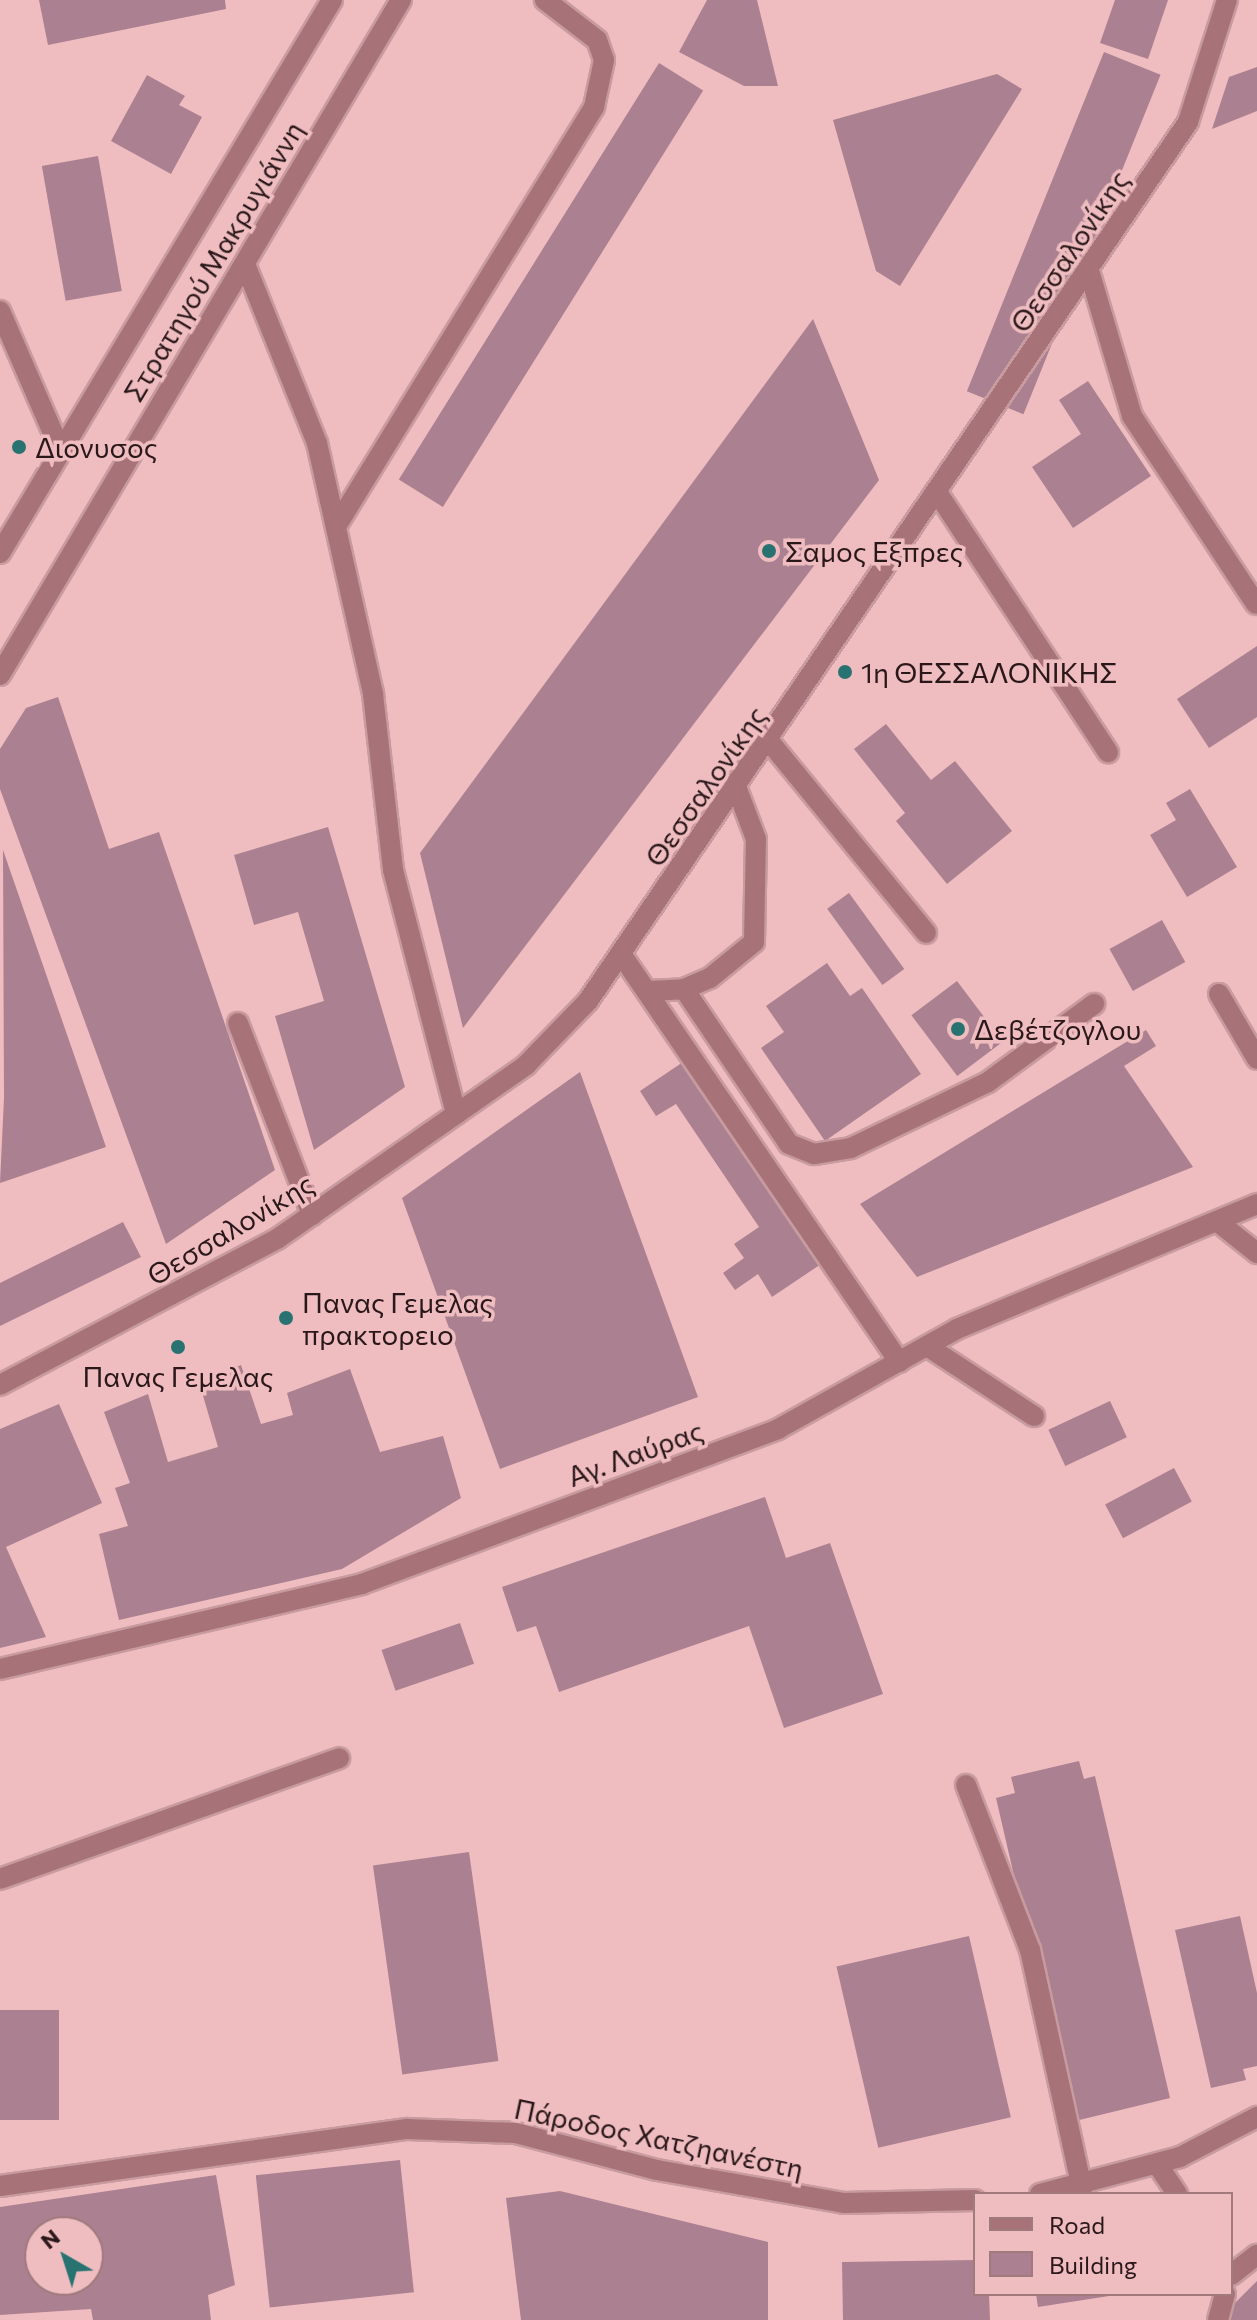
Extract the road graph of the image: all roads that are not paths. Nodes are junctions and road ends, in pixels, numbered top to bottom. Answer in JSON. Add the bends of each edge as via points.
{"nodes":[{"id":1,"x":332,"y":0,"type":"edge"},
{"id":2,"x":401,"y":0,"type":"edge"},
{"id":3,"x":545,"y":0,"type":"edge"},
{"id":4,"x":1227,"y":0,"type":"edge"},
{"id":5,"x":245,"y":264,"type":"junction"},
{"id":6,"x":1090,"y":274,"type":"junction"},
{"id":7,"x":0,"y":311,"type":"edge"},
{"id":8,"x":61,"y":451,"type":"junction"},
{"id":9,"x":939,"y":495,"type":"junction"},
{"id":10,"x":337,"y":525,"type":"junction"},
{"id":11,"x":0,"y":553,"type":"edge"},
{"id":12,"x":1256,"y":604,"type":"edge"},
{"id":13,"x":0,"y":675,"type":"edge"},
{"id":14,"x":769,"y":741,"type":"junction"},
{"id":15,"x":1108,"y":752,"type":"dead end"},
{"id":16,"x":737,"y":789,"type":"junction"},
{"id":17,"x":926,"y":933,"type":"dead end"},
{"id":18,"x":621,"y":954,"type":"junction"},
{"id":19,"x":684,"y":989,"type":"junction"},
{"id":20,"x":649,"y":991,"type":"junction"},
{"id":21,"x":1219,"y":994,"type":"dead end"},
{"id":22,"x":1094,"y":1004,"type":"dead end"},
{"id":23,"x":238,"y":1023,"type":"dead end"},
{"id":24,"x":1257,"y":1059,"type":"edge"},
{"id":25,"x":456,"y":1114,"type":"junction"},
{"id":26,"x":1257,"y":1204,"type":"edge"},
{"id":27,"x":312,"y":1215,"type":"junction"},
{"id":28,"x":1218,"y":1222,"type":"junction"},
{"id":29,"x":1257,"y":1253,"type":"edge"},
{"id":30,"x":927,"y":1346,"type":"junction"},
{"id":31,"x":899,"y":1362,"type":"junction"},
{"id":32,"x":0,"y":1385,"type":"edge"},
{"id":33,"x":1034,"y":1416,"type":"dead end"},
{"id":34,"x":0,"y":1669,"type":"edge"},
{"id":35,"x":339,"y":1758,"type":"dead end"},
{"id":36,"x":966,"y":1785,"type":"dead end"},
{"id":37,"x":0,"y":1879,"type":"edge"},
{"id":38,"x":1257,"y":2117,"type":"edge"},
{"id":39,"x":1157,"y":2164,"type":"junction"},
{"id":40,"x":0,"y":2186,"type":"edge"},
{"id":41,"x":1082,"y":2188,"type":"junction"},
{"id":42,"x":1054,"y":2192,"type":"edge"},
{"id":43,"x":1176,"y":2192,"type":"edge"},
{"id":44,"x":973,"y":2200,"type":"edge"},
{"id":45,"x":1257,"y":2255,"type":"edge"},
{"id":46,"x":1233,"y":2273,"type":"edge"},
{"id":47,"x":1224,"y":2296,"type":"edge"},
{"id":48,"x":1218,"y":2320,"type":"edge"}],
"edges":[{"from":1,"to":8,"type":"street","name":"Στρατηγού Μακρυγιάννη"},
{"from":2,"to":5,"type":"street","name":"Στρατηγού Μακρυγιάννη"},
{"from":3,"to":10,"type":"street","via":[[597,40],[604,60],[594,107]]},
{"from":4,"to":6,"type":"street","name":"Θεσσαλονίκης","via":[[1201,96]]},
{"from":5,"to":10,"type":"street","via":[[317,443]]},
{"from":5,"to":13,"type":"street","name":"Στρατηγού Μακρυγιάννη"},
{"from":6,"to":9,"type":"street","name":"Θεσσαλονίκης"},
{"from":6,"to":12,"type":"street","via":[[1132,416]]},
{"from":7,"to":8,"type":"street"},
{"from":8,"to":11,"type":"street","name":"Στρατηγού Μακρυγιάννη"},
{"from":9,"to":14,"type":"street","name":"Θεσσαλονίκης"},
{"from":9,"to":15,"type":"street"},
{"from":10,"to":25,"type":"street","via":[[373,694],[393,870]]},
{"from":14,"to":16,"type":"street","name":"Θεσσαλονίκης"},
{"from":14,"to":17,"type":"street"},
{"from":16,"to":18,"type":"street","name":"Θεσσαλονίκης"},
{"from":16,"to":19,"type":"street","via":[[756,839],[754,942],[710,978]]},
{"from":18,"to":20,"type":"street"},
{"from":18,"to":25,"type":"street","name":"Θεσσαλονίκης","via":[[554,1039]]},
{"from":19,"to":20,"type":"street"},
{"from":19,"to":22,"type":"street","via":[[789,1144],[814,1154],[851,1148],[988,1082]]},
{"from":20,"to":31,"type":"street"},
{"from":21,"to":24,"type":"street"},
{"from":23,"to":27,"type":"street"},
{"from":25,"to":27,"type":"street","name":"Θεσσαλονίκης"},
{"from":26,"to":28,"type":"street","name":"Αγ. Λαύρας"},
{"from":27,"to":32,"type":"street","name":"Θεσσαλονίκης","via":[[193,1288]]},
{"from":28,"to":29,"type":"street"},
{"from":28,"to":30,"type":"street","name":"Αγ. Λαύρας"},
{"from":30,"to":31,"type":"street","name":"Αγ. Λαύρας"},
{"from":30,"to":33,"type":"street"},
{"from":31,"to":34,"type":"street","name":"Αγ. Λαύρας","via":[[778,1429],[362,1584]]},
{"from":35,"to":37,"type":"street"},
{"from":36,"to":41,"type":"street","via":[[1030,1950]]},
{"from":38,"to":39,"type":"street","via":[[1209,2146]]},
{"from":39,"to":41,"type":"street"},
{"from":39,"to":43,"type":"street"},
{"from":40,"to":44,"type":"street","name":"Πάροδος Χατζηανέστη","via":[[407,2129],[516,2133],[657,2170],[832,2201]]},
{"from":41,"to":42,"type":"street"},
{"from":45,"to":46,"type":"street"},
{"from":47,"to":48,"type":"street"}]}
